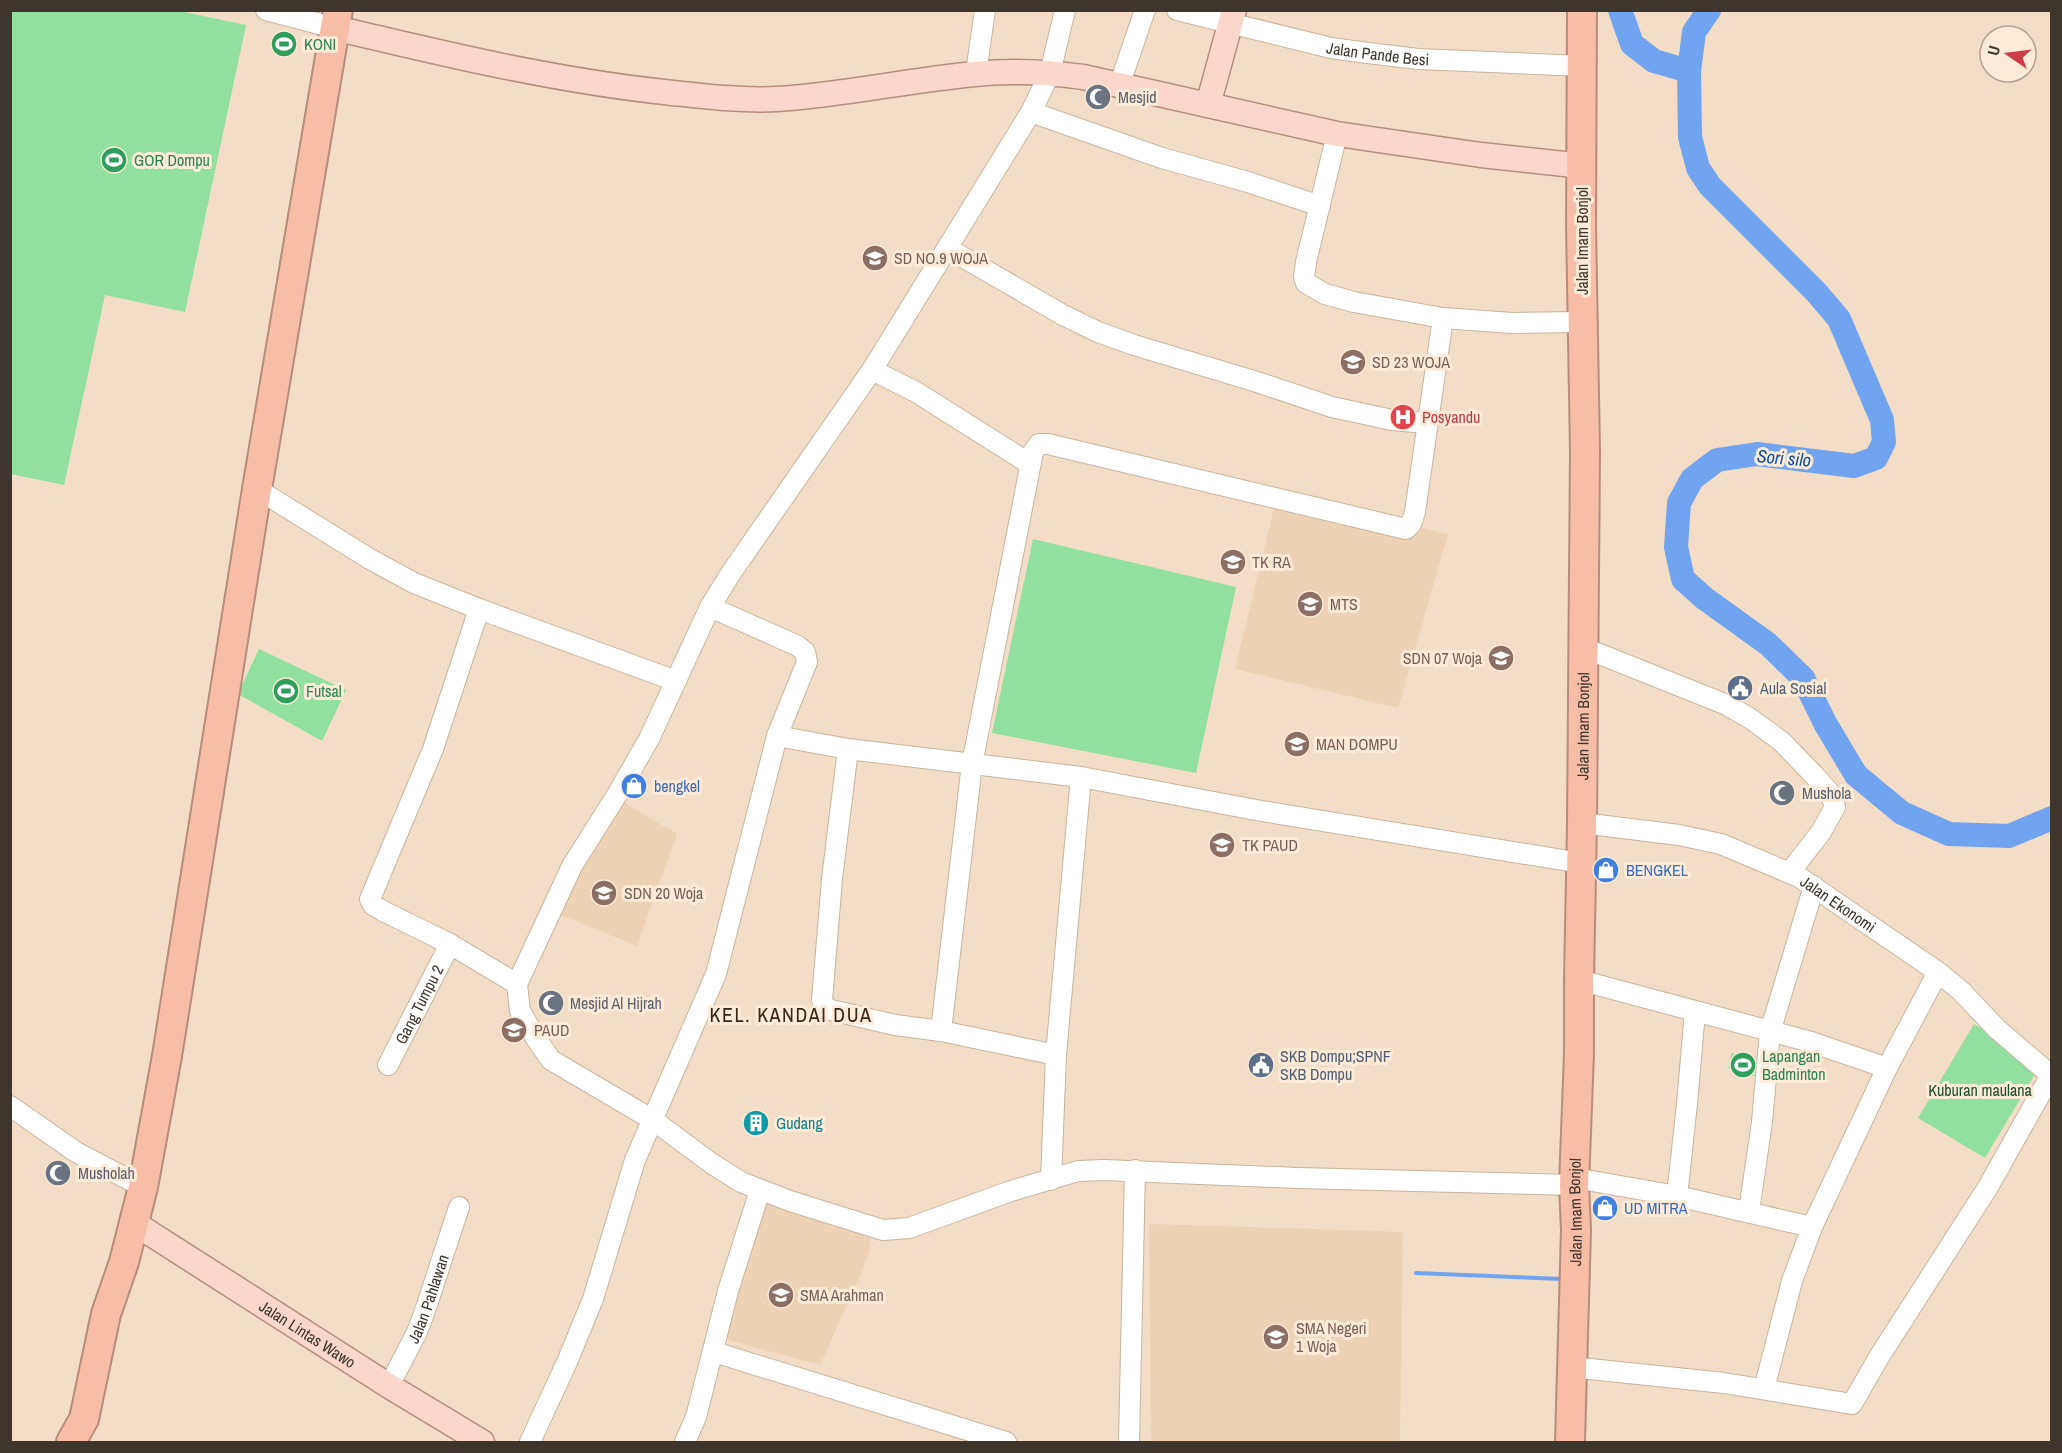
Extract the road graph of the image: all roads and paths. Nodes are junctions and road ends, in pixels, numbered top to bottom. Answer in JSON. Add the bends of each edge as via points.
{"nodes":[{"id":1,"x":266,"y":10,"type":"edge"},
{"id":2,"x":985,"y":10,"type":"edge"},
{"id":3,"x":1065,"y":10,"type":"edge"},
{"id":4,"x":1145,"y":10,"type":"edge"},
{"id":5,"x":1177,"y":10,"type":"edge"},
{"id":6,"x":1582,"y":10,"type":"edge"},
{"id":7,"x":1233,"y":17,"type":"edge"},
{"id":8,"x":337,"y":20,"type":"edge"},
{"id":9,"x":1582,"y":66,"type":"junction"},
{"id":10,"x":1050,"y":73,"type":"junction"},
{"id":11,"x":976,"y":74,"type":"junction"},
{"id":12,"x":1119,"y":86,"type":"junction"},
{"id":13,"x":1208,"y":105,"type":"junction"},
{"id":14,"x":1031,"y":112,"type":"junction"},
{"id":15,"x":1337,"y":134,"type":"junction"},
{"id":16,"x":1583,"y":166,"type":"junction"},
{"id":17,"x":1320,"y":206,"type":"junction"},
{"id":18,"x":947,"y":248,"type":"junction"},
{"id":19,"x":1443,"y":318,"type":"junction"},
{"id":20,"x":1582,"y":322,"type":"junction"},
{"id":21,"x":872,"y":370,"type":"junction"},
{"id":22,"x":1427,"y":423,"type":"junction"},
{"id":23,"x":1030,"y":464,"type":"junction"},
{"id":24,"x":257,"y":489,"type":"junction"},
{"id":25,"x":710,"y":607,"type":"junction"},
{"id":26,"x":479,"y":609,"type":"junction"},
{"id":27,"x":1582,"y":647,"type":"junction"},
{"id":28,"x":676,"y":681,"type":"junction"},
{"id":29,"x":777,"y":736,"type":"junction"},
{"id":30,"x":848,"y":749,"type":"junction"},
{"id":31,"x":972,"y":764,"type":"junction"},
{"id":32,"x":1081,"y":777,"type":"junction"},
{"id":33,"x":1582,"y":823,"type":"junction"},
{"id":34,"x":1581,"y":862,"type":"junction"},
{"id":35,"x":1790,"y":872,"type":"junction"},
{"id":36,"x":1814,"y":886,"type":"junction"},
{"id":37,"x":450,"y":944,"type":"junction"},
{"id":38,"x":1938,"y":972,"type":"junction"},
{"id":39,"x":1578,"y":980,"type":"junction"},
{"id":40,"x":517,"y":984,"type":"junction"},
{"id":41,"x":1695,"y":1011,"type":"junction"},
{"id":42,"x":941,"y":1031,"type":"junction"},
{"id":43,"x":1770,"y":1032,"type":"junction"},
{"id":44,"x":1056,"y":1055,"type":"junction"},
{"id":45,"x":388,"y":1065,"type":"dead end"},
{"id":46,"x":1887,"y":1068,"type":"junction"},
{"id":47,"x":2051,"y":1075,"type":"edge"},
{"id":48,"x":10,"y":1106,"type":"edge"},
{"id":49,"x":653,"y":1120,"type":"junction"},
{"id":50,"x":1135,"y":1170,"type":"junction"},
{"id":51,"x":1051,"y":1180,"type":"junction"},
{"id":52,"x":1574,"y":1182,"type":"junction"},
{"id":53,"x":143,"y":1187,"type":"junction"},
{"id":54,"x":760,"y":1190,"type":"junction"},
{"id":55,"x":1677,"y":1196,"type":"junction"},
{"id":56,"x":459,"y":1208,"type":"dead end"},
{"id":57,"x":1749,"y":1211,"type":"junction"},
{"id":58,"x":1812,"y":1227,"type":"junction"},
{"id":59,"x":132,"y":1231,"type":"junction"},
{"id":60,"x":714,"y":1352,"type":"junction"},
{"id":61,"x":1571,"y":1367,"type":"junction"},
{"id":62,"x":389,"y":1386,"type":"junction"},
{"id":63,"x":1764,"y":1389,"type":"junction"},
{"id":64,"x":66,"y":1438,"type":"edge"},
{"id":65,"x":482,"y":1443,"type":"edge"},
{"id":66,"x":530,"y":1443,"type":"edge"},
{"id":67,"x":685,"y":1443,"type":"edge"},
{"id":68,"x":1006,"y":1443,"type":"edge"},
{"id":69,"x":1129,"y":1443,"type":"edge"},
{"id":70,"x":1570,"y":1443,"type":"edge"}],
"edges":[{"from":1,"to":8,"type":"street"},
{"from":2,"to":11,"type":"street"},
{"from":3,"to":10,"type":"street"},
{"from":4,"to":12,"type":"street"},
{"from":5,"to":7,"type":"street","name":"Jalan Pande Besi"},
{"from":6,"to":9,"type":"highway","name":"Jalan Imam Bonjol"},
{"from":7,"to":9,"type":"street","name":"Jalan Pande Besi","via":[[1331,48],[1371,54]]},
{"from":7,"to":13,"type":"main road"},
{"from":8,"to":11,"type":"main road","via":[[459,58],[610,86],[718,98],[777,99]]},
{"from":8,"to":24,"type":"highway"},
{"from":9,"to":16,"type":"highway","name":"Jalan Imam Bonjol"},
{"from":10,"to":11,"type":"main road"},
{"from":10,"to":12,"type":"main road"},
{"from":10,"to":14,"type":"street"},
{"from":12,"to":13,"type":"main road"},
{"from":13,"to":15,"type":"main road"},
{"from":14,"to":17,"type":"street","via":[[1162,158]]},
{"from":14,"to":18,"type":"street"},
{"from":15,"to":16,"type":"main road"},
{"from":15,"to":17,"type":"street"},
{"from":16,"to":20,"type":"highway","name":"Jalan Imam Bonjol"},
{"from":17,"to":19,"type":"street","via":[[1306,262],[1306,283],[1344,300]]},
{"from":18,"to":21,"type":"street"},
{"from":18,"to":22,"type":"street","via":[[1098,332],[1332,407]]},
{"from":19,"to":20,"type":"street"},
{"from":19,"to":22,"type":"street"},
{"from":20,"to":27,"type":"highway","name":"Jalan Imam Bonjol","via":[[1585,436]]},
{"from":21,"to":23,"type":"street","via":[[916,392]]},
{"from":21,"to":25,"type":"street"},
{"from":22,"to":23,"type":"street","via":[[1415,512],[1411,524],[1404,529],[1044,443],[1036,446]]},
{"from":23,"to":31,"type":"street"},
{"from":24,"to":26,"type":"street","via":[[414,583]]},
{"from":24,"to":53,"type":"highway"},
{"from":25,"to":28,"type":"street"},
{"from":25,"to":29,"type":"street","via":[[798,646],[807,655]]},
{"from":26,"to":28,"type":"street"},
{"from":26,"to":37,"type":"street","via":[[433,748],[370,899],[383,911]]},
{"from":27,"to":33,"type":"highway","name":"Jalan Imam Bonjol"},
{"from":27,"to":35,"type":"street","via":[[1727,705],[1781,741],[1813,774],[1830,793],[1835,807]]},
{"from":28,"to":40,"type":"street","via":[[649,740],[572,866]]},
{"from":29,"to":30,"type":"street"},
{"from":29,"to":49,"type":"street","via":[[716,974]]},
{"from":30,"to":31,"type":"street"},
{"from":30,"to":42,"type":"street","via":[[822,1000],[831,1010]]},
{"from":31,"to":32,"type":"street"},
{"from":31,"to":42,"type":"street"},
{"from":32,"to":34,"type":"street","via":[[1256,810]]},
{"from":32,"to":44,"type":"street"},
{"from":33,"to":34,"type":"highway","name":"Jalan Imam Bonjol"},
{"from":33,"to":35,"type":"street","name":"Jalan Ekonomi","via":[[1721,844]]},
{"from":34,"to":39,"type":"highway","name":"Jalan Imam Bonjol"},
{"from":35,"to":36,"type":"street","name":"Jalan Ekonomi"},
{"from":36,"to":38,"type":"street","name":"Jalan Ekonomi"},
{"from":36,"to":43,"type":"street"},
{"from":37,"to":40,"type":"street"},
{"from":37,"to":45,"type":"street","name":"Gang Tumpu 2"},
{"from":38,"to":46,"type":"street"},
{"from":38,"to":47,"type":"street","name":"Jalan Ekonomi"},
{"from":39,"to":41,"type":"street"},
{"from":39,"to":52,"type":"highway","name":"Jalan Imam Bonjol"},
{"from":40,"to":49,"type":"street","via":[[520,1011],[551,1060]]},
{"from":41,"to":43,"type":"street"},
{"from":41,"to":55,"type":"street"},
{"from":42,"to":44,"type":"street"},
{"from":43,"to":46,"type":"street"},
{"from":43,"to":57,"type":"street"},
{"from":44,"to":51,"type":"street"},
{"from":46,"to":58,"type":"street"},
{"from":47,"to":63,"type":"street","via":[[1988,1186],[1853,1404]]},
{"from":48,"to":53,"type":"street","via":[[76,1152]]},
{"from":49,"to":54,"type":"street","via":[[711,1163]]},
{"from":49,"to":66,"type":"street","via":[[625,1189],[593,1299]]},
{"from":50,"to":51,"type":"street","via":[[1078,1171]]},
{"from":50,"to":52,"type":"street","via":[[1298,1178]]},
{"from":50,"to":69,"type":"street"},
{"from":51,"to":54,"type":"street","via":[[893,1230]]},
{"from":52,"to":55,"type":"street"},
{"from":52,"to":61,"type":"highway","name":"Jalan Imam Bonjol"},
{"from":53,"to":59,"type":"highway"},
{"from":54,"to":60,"type":"street","via":[[728,1291]]},
{"from":55,"to":57,"type":"street"},
{"from":56,"to":62,"type":"street","name":"Jalan Pahlawan","via":[[417,1332]]},
{"from":57,"to":58,"type":"street"},
{"from":58,"to":63,"type":"street","via":[[1792,1281]]},
{"from":59,"to":62,"type":"main road","name":"Jalan Lintas Wawo"},
{"from":59,"to":64,"type":"highway","via":[[114,1257],[92,1313]]},
{"from":60,"to":67,"type":"street"},
{"from":60,"to":68,"type":"street"},
{"from":61,"to":63,"type":"street"},
{"from":61,"to":70,"type":"highway","name":"Jalan Imam Bonjol"},
{"from":62,"to":65,"type":"main road","name":"Jalan Lintas Wawo"}]}
